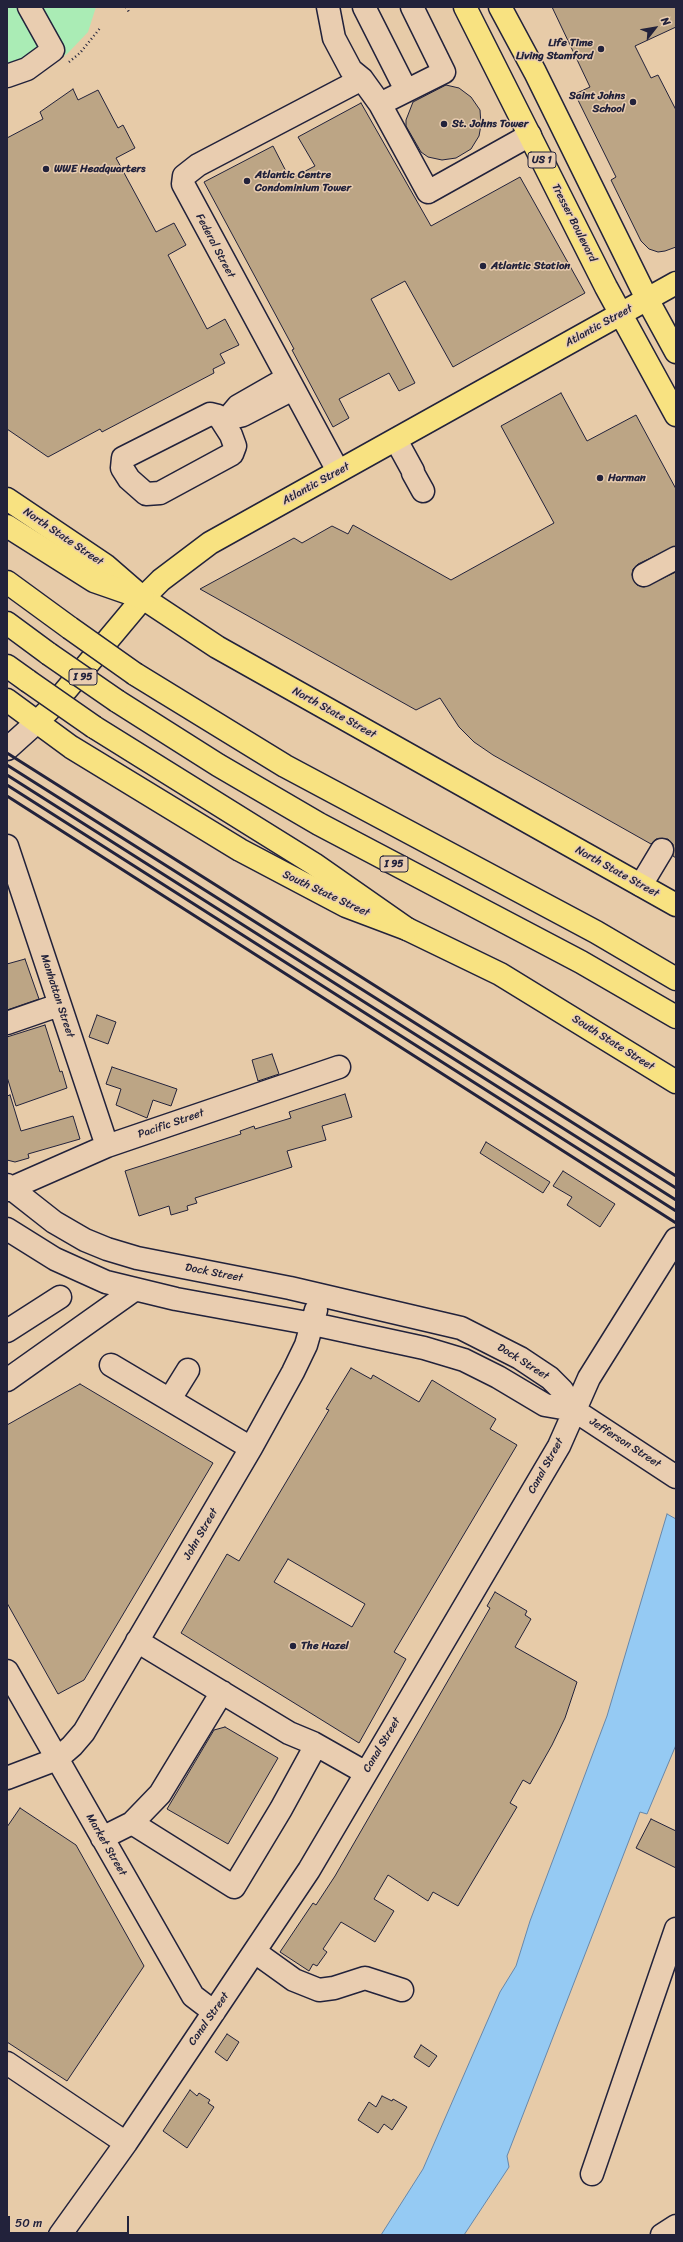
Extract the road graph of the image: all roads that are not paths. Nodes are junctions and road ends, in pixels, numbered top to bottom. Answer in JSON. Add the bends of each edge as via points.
{"nodes":[{"id":1,"x":29,"y":7,"type":"edge"},
{"id":2,"x":328,"y":7,"type":"edge"},
{"id":3,"x":364,"y":7,"type":"edge"},
{"id":4,"x":412,"y":7,"type":"edge"},
{"id":5,"x":464,"y":7,"type":"edge"},
{"id":6,"x":500,"y":7,"type":"edge"},
{"id":7,"x":7,"y":76,"type":"edge"},
{"id":8,"x":362,"y":79,"type":"junction"},
{"id":9,"x":406,"y":90,"type":"junction"},
{"id":10,"x":380,"y":104,"type":"junction"},
{"id":11,"x":530,"y":135,"type":"junction"},
{"id":12,"x":676,"y":283,"type":"edge"},
{"id":13,"x":647,"y":299,"type":"junction"},
{"id":14,"x":620,"y":314,"type":"junction"},
{"id":15,"x":676,"y":352,"type":"edge"},
{"id":16,"x":290,"y":383,"type":"junction"},
{"id":17,"x":676,"y":415,"type":"edge"},
{"id":18,"x":225,"y":420,"type":"junction"},
{"id":19,"x":396,"y":440,"type":"junction"},
{"id":20,"x":338,"y":471,"type":"junction"},
{"id":21,"x":417,"y":479,"type":"dead end"},
{"id":22,"x":7,"y":499,"type":"edge"},
{"id":23,"x":7,"y":526,"type":"edge"},
{"id":24,"x":676,"y":558,"type":"edge"},
{"id":25,"x":644,"y":575,"type":"dead end"},
{"id":26,"x":7,"y":582,"type":"edge"},
{"id":27,"x":143,"y":598,"type":"junction"},
{"id":28,"x":7,"y":623,"type":"edge"},
{"id":29,"x":7,"y":666,"type":"edge"},
{"id":30,"x":7,"y":700,"type":"edge"},
{"id":31,"x":37,"y":722,"type":"junction"},
{"id":32,"x":7,"y":750,"type":"edge"},
{"id":33,"x":7,"y":846,"type":"edge"},
{"id":34,"x":662,"y":850,"type":"dead end"},
{"id":35,"x":641,"y":885,"type":"junction"},
{"id":36,"x":676,"y":905,"type":"edge"},
{"id":37,"x":407,"y":929,"type":"junction"},
{"id":38,"x":676,"y":978,"type":"edge"},
{"id":39,"x":59,"y":1005,"type":"junction"},
{"id":40,"x":676,"y":1017,"type":"edge"},
{"id":41,"x":7,"y":1023,"type":"edge"},
{"id":42,"x":339,"y":1067,"type":"dead end"},
{"id":43,"x":676,"y":1082,"type":"edge"},
{"id":44,"x":107,"y":1146,"type":"junction"},
{"id":45,"x":8,"y":1188,"type":"edge"},
{"id":46,"x":7,"y":1229,"type":"edge"},
{"id":47,"x":676,"y":1239,"type":"edge"},
{"id":48,"x":134,"y":1290,"type":"junction"},
{"id":49,"x":320,"y":1295,"type":"junction"},
{"id":50,"x":60,"y":1297,"type":"dead end"},
{"id":51,"x":313,"y":1324,"type":"junction"},
{"id":52,"x":7,"y":1331,"type":"edge"},
{"id":53,"x":111,"y":1365,"type":"dead end"},
{"id":54,"x":188,"y":1370,"type":"dead end"},
{"id":55,"x":7,"y":1380,"type":"edge"},
{"id":56,"x":170,"y":1400,"type":"junction"},
{"id":57,"x":574,"y":1410,"type":"junction"},
{"id":58,"x":251,"y":1448,"type":"junction"},
{"id":59,"x":676,"y":1477,"type":"edge"},
{"id":60,"x":137,"y":1641,"type":"junction"},
{"id":61,"x":7,"y":1671,"type":"edge"},
{"id":62,"x":222,"y":1692,"type":"junction"},
{"id":63,"x":316,"y":1744,"type":"junction"},
{"id":64,"x":57,"y":1759,"type":"junction"},
{"id":65,"x":366,"y":1774,"type":"junction"},
{"id":66,"x":7,"y":1778,"type":"edge"},
{"id":67,"x":132,"y":1823,"type":"junction"},
{"id":68,"x":102,"y":1838,"type":"junction"},
{"id":69,"x":676,"y":1929,"type":"edge"},
{"id":70,"x":255,"y":1952,"type":"junction"},
{"id":71,"x":402,"y":1990,"type":"dead end"},
{"id":72,"x":214,"y":2012,"type":"junction"},
{"id":73,"x":7,"y":2064,"type":"edge"},
{"id":74,"x":126,"y":2143,"type":"junction"},
{"id":75,"x":592,"y":2174,"type":"dead end"},
{"id":76,"x":676,"y":2226,"type":"edge"},
{"id":77,"x":60,"y":2235,"type":"edge"},
{"id":78,"x":662,"y":2235,"type":"edge"}],
"edges":[{"from":1,"to":7,"type":"street","via":[[54,50],[27,69]]},
{"from":2,"to":8,"type":"street","via":[[334,38],[352,70]]},
{"from":3,"to":9,"type":"street"},
{"from":4,"to":9,"type":"street","via":[[444,72]]},
{"from":5,"to":11,"type":"main road","name":"Tresser Boulevard","number":"US 1"},
{"from":6,"to":13,"type":"main road","via":[[535,72]]},
{"from":8,"to":10,"type":"street"},
{"from":8,"to":16,"type":"street","name":"Federal Street","via":[[198,165],[184,176],[183,184],[187,194]]},
{"from":9,"to":10,"type":"street"},
{"from":10,"to":11,"type":"street","via":[[428,192]]},
{"from":11,"to":14,"type":"main road","name":"Tresser Boulevard","number":"US 1"},
{"from":12,"to":13,"type":"main road","name":"Atlantic Street"},
{"from":13,"to":14,"type":"main road","name":"Atlantic Street"},
{"from":13,"to":15,"type":"main road"},
{"from":14,"to":17,"type":"main road","name":"Tresser Boulevard","number":"US 1"},
{"from":14,"to":19,"type":"main road","name":"Atlantic Street"},
{"from":16,"to":18,"type":"street","via":[[243,416]]},
{"from":16,"to":20,"type":"street","name":"Federal Street"},
{"from":18,"to":18,"type":"street","via":[[210,414],[123,458],[122,468],[129,479],[146,494],[160,493],[232,454],[235,446]]},
{"from":19,"to":20,"type":"main road","name":"Atlantic Street"},
{"from":19,"to":21,"type":"street"},
{"from":20,"to":27,"type":"main road","name":"Atlantic Street","via":[[210,543],[161,580]]},
{"from":22,"to":27,"type":"main road","name":"North State Street","via":[[113,572]]},
{"from":23,"to":27,"type":"main road","via":[[94,581]]},
{"from":24,"to":25,"type":"street"},
{"from":26,"to":38,"type":"main road","bridge":true,"via":[[136,674],[285,766],[596,932]]},
{"from":27,"to":31,"type":"main road","name":"Atlantic Street"},
{"from":27,"to":35,"type":"main road","name":"North State Street","via":[[238,659]]},
{"from":28,"to":40,"type":"main road","number":"I 95","bridge":true,"via":[[118,701],[218,765],[319,824],[581,962]]},
{"from":29,"to":37,"type":"main road","bridge":true,"via":[[94,727],[314,864]]},
{"from":30,"to":31,"type":"main road","name":"South State Street"},
{"from":31,"to":32,"type":"street","name":"Atlantic Street"},
{"from":31,"to":37,"type":"main road","name":"South State Street","via":[[85,755],[246,854],[346,906]]},
{"from":33,"to":39,"type":"street","name":"Manhattan Street"},
{"from":34,"to":35,"type":"street"},
{"from":35,"to":36,"type":"main road","name":"North State Street"},
{"from":37,"to":43,"type":"main road","name":"South State Street","via":[[500,974]]},
{"from":39,"to":41,"type":"street"},
{"from":39,"to":44,"type":"street","name":"Manhattan Street"},
{"from":42,"to":44,"type":"street","name":"Pacific Street"},
{"from":44,"to":45,"type":"street","name":"Pacific Street"},
{"from":45,"to":49,"type":"street","name":"Dock Street","via":[[60,1226],[107,1249],[137,1258]]},
{"from":46,"to":48,"type":"street","via":[[55,1259],[106,1282]]},
{"from":47,"to":57,"type":"street","name":"Canal Street","via":[[589,1378]]},
{"from":48,"to":51,"type":"street"},
{"from":48,"to":55,"type":"street"},
{"from":49,"to":51,"type":"street","name":"John Street"},
{"from":49,"to":57,"type":"street","name":"Dock Street","via":[[441,1322],[477,1335],[520,1358],[550,1378],[562,1390]]},
{"from":50,"to":52,"type":"street"},
{"from":51,"to":57,"type":"street","via":[[424,1348],[464,1360],[545,1405]]},
{"from":51,"to":58,"type":"street","name":"John Street","via":[[294,1372]]},
{"from":53,"to":56,"type":"street"},
{"from":54,"to":56,"type":"street"},
{"from":56,"to":58,"type":"street"},
{"from":57,"to":59,"type":"street","name":"Jefferson Street"},
{"from":57,"to":65,"type":"street","name":"Canal Street","via":[[559,1446]]},
{"from":58,"to":60,"type":"street","name":"John Street"},
{"from":60,"to":62,"type":"street"},
{"from":60,"to":64,"type":"street","name":"John Street","via":[[84,1732]]},
{"from":61,"to":64,"type":"street","name":"Market Street"},
{"from":62,"to":63,"type":"street","via":[[289,1733]]},
{"from":62,"to":67,"type":"street","via":[[160,1794]]},
{"from":63,"to":65,"type":"street"},
{"from":63,"to":67,"type":"street","via":[[234,1887]]},
{"from":64,"to":66,"type":"street"},
{"from":64,"to":68,"type":"street","name":"Market Street"},
{"from":65,"to":70,"type":"street","name":"Canal Street","via":[[309,1870]]},
{"from":67,"to":68,"type":"street"},
{"from":68,"to":72,"type":"street","name":"Market Street","via":[[193,1996]]},
{"from":69,"to":75,"type":"street"},
{"from":70,"to":71,"type":"street","via":[[294,1980],[319,1990],[365,1978]]},
{"from":70,"to":72,"type":"street","name":"Canal Street"},
{"from":72,"to":74,"type":"street","name":"Canal Street"},
{"from":73,"to":74,"type":"street"},
{"from":74,"to":77,"type":"street","name":"Canal Street"},
{"from":76,"to":78,"type":"street"}]}
